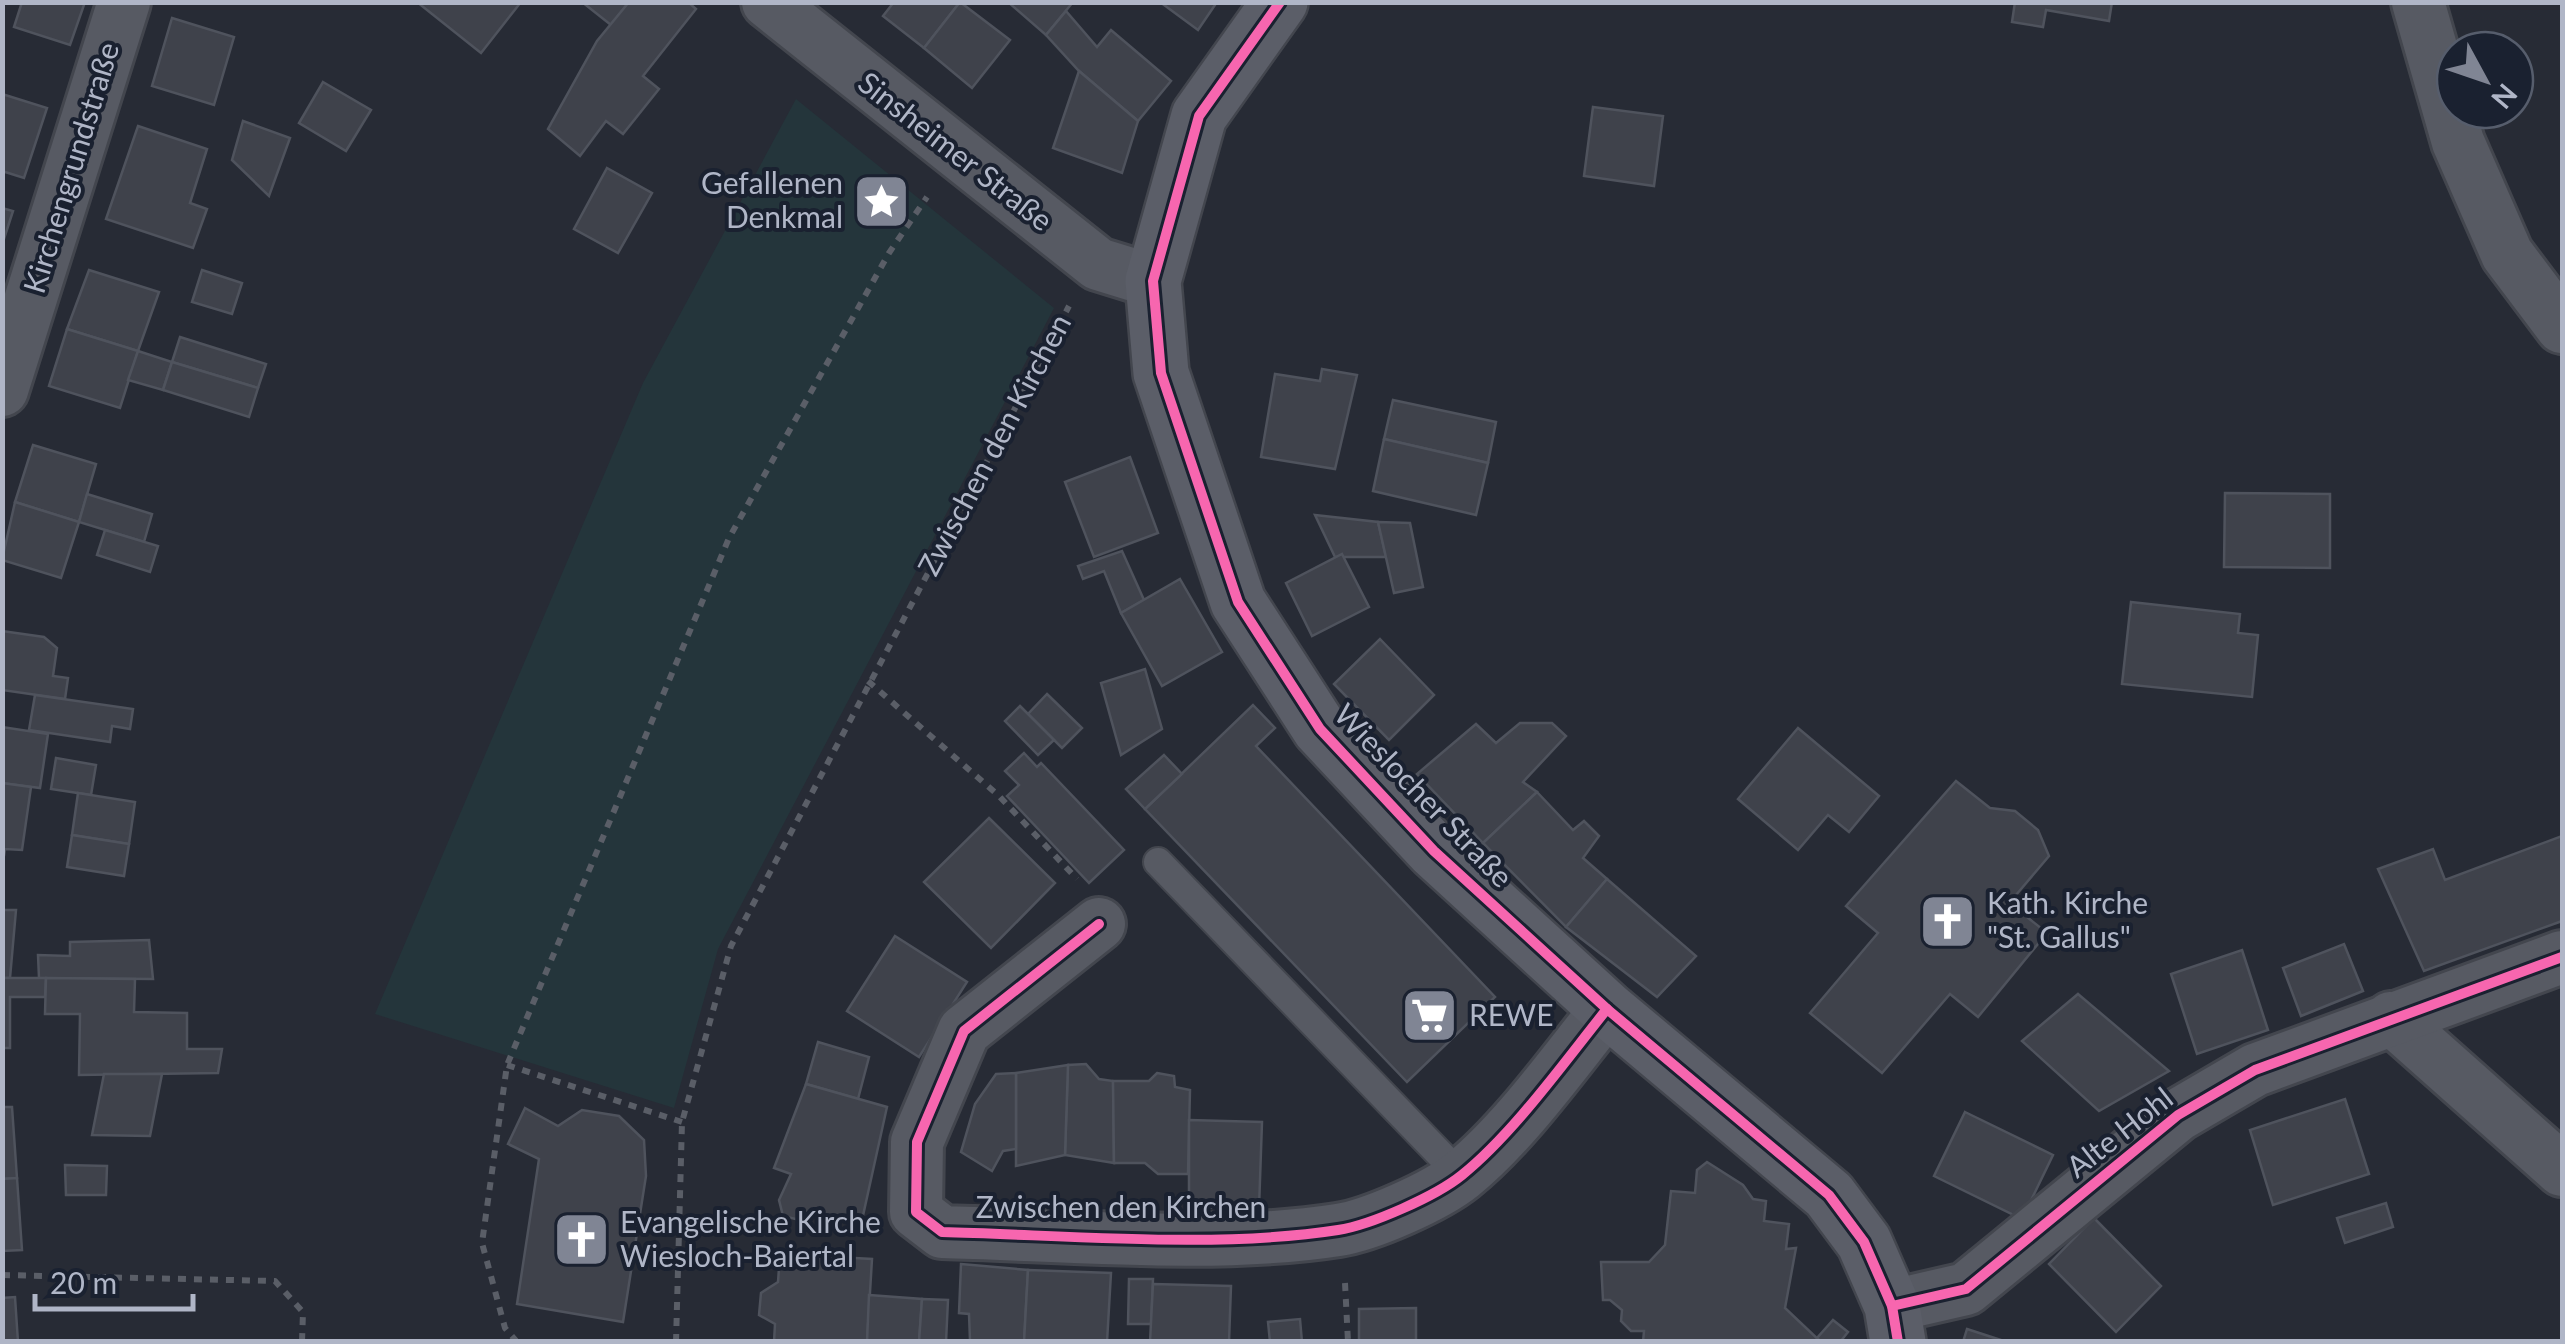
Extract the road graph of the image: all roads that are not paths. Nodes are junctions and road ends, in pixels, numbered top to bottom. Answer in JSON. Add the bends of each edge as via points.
{"nodes":[{"id":1,"x":124,"y":2,"type":"edge"},
{"id":2,"x":768,"y":2,"type":"edge"},
{"id":3,"x":1280,"y":2,"type":"edge"},
{"id":4,"x":2418,"y":2,"type":"edge"},
{"id":5,"x":1153,"y":281,"type":"junction"},
{"id":6,"x":2562,"y":327,"type":"edge"},
{"id":7,"x":2,"y":390,"type":"edge"},
{"id":8,"x":1158,"y":862,"type":"dead end"},
{"id":9,"x":1098,"y":924,"type":"road end"},
{"id":10,"x":2562,"y":956,"type":"edge"},
{"id":11,"x":1607,"y":1009,"type":"junction"},
{"id":12,"x":2391,"y":1018,"type":"junction"},
{"id":13,"x":2562,"y":1170,"type":"edge"},
{"id":14,"x":1462,"y":1176,"type":"junction"},
{"id":15,"x":1895,"y":1324,"type":"edge"}],
"edges":[{"from":1,"to":7,"type":"street","name":"Kirchengrundstraße"},
{"from":2,"to":5,"type":"street","name":"Sinsheimer Straße","via":[[1098,264]]},
{"from":3,"to":5,"type":"main road","name":"Wieslocher Straße","via":[[1198,116]]},
{"from":4,"to":6,"type":"street","via":[[2458,142],[2507,254]]},
{"from":5,"to":11,"type":"main road","name":"Wieslocher Straße","via":[[1161,374],[1238,602],[1320,729],[1434,851]]},
{"from":8,"to":14,"type":"lane"},
{"from":9,"to":14,"type":"street","name":"Zwischen den Kirchen","via":[[964,1031],[916,1142],[916,1212],[942,1232],[1208,1238],[1340,1230]]},
{"from":10,"to":12,"type":"street","name":"Alte Hohl"},
{"from":11,"to":14,"type":"street","name":"Zwischen den Kirchen"},
{"from":11,"to":15,"type":"main road","name":"Wieslocher Straße","via":[[1828,1195],[1864,1242]]},
{"from":12,"to":13,"type":"street"},
{"from":12,"to":15,"type":"street","name":"Alte Hohl","via":[[2256,1070],[2178,1116],[1966,1289]]}]}
